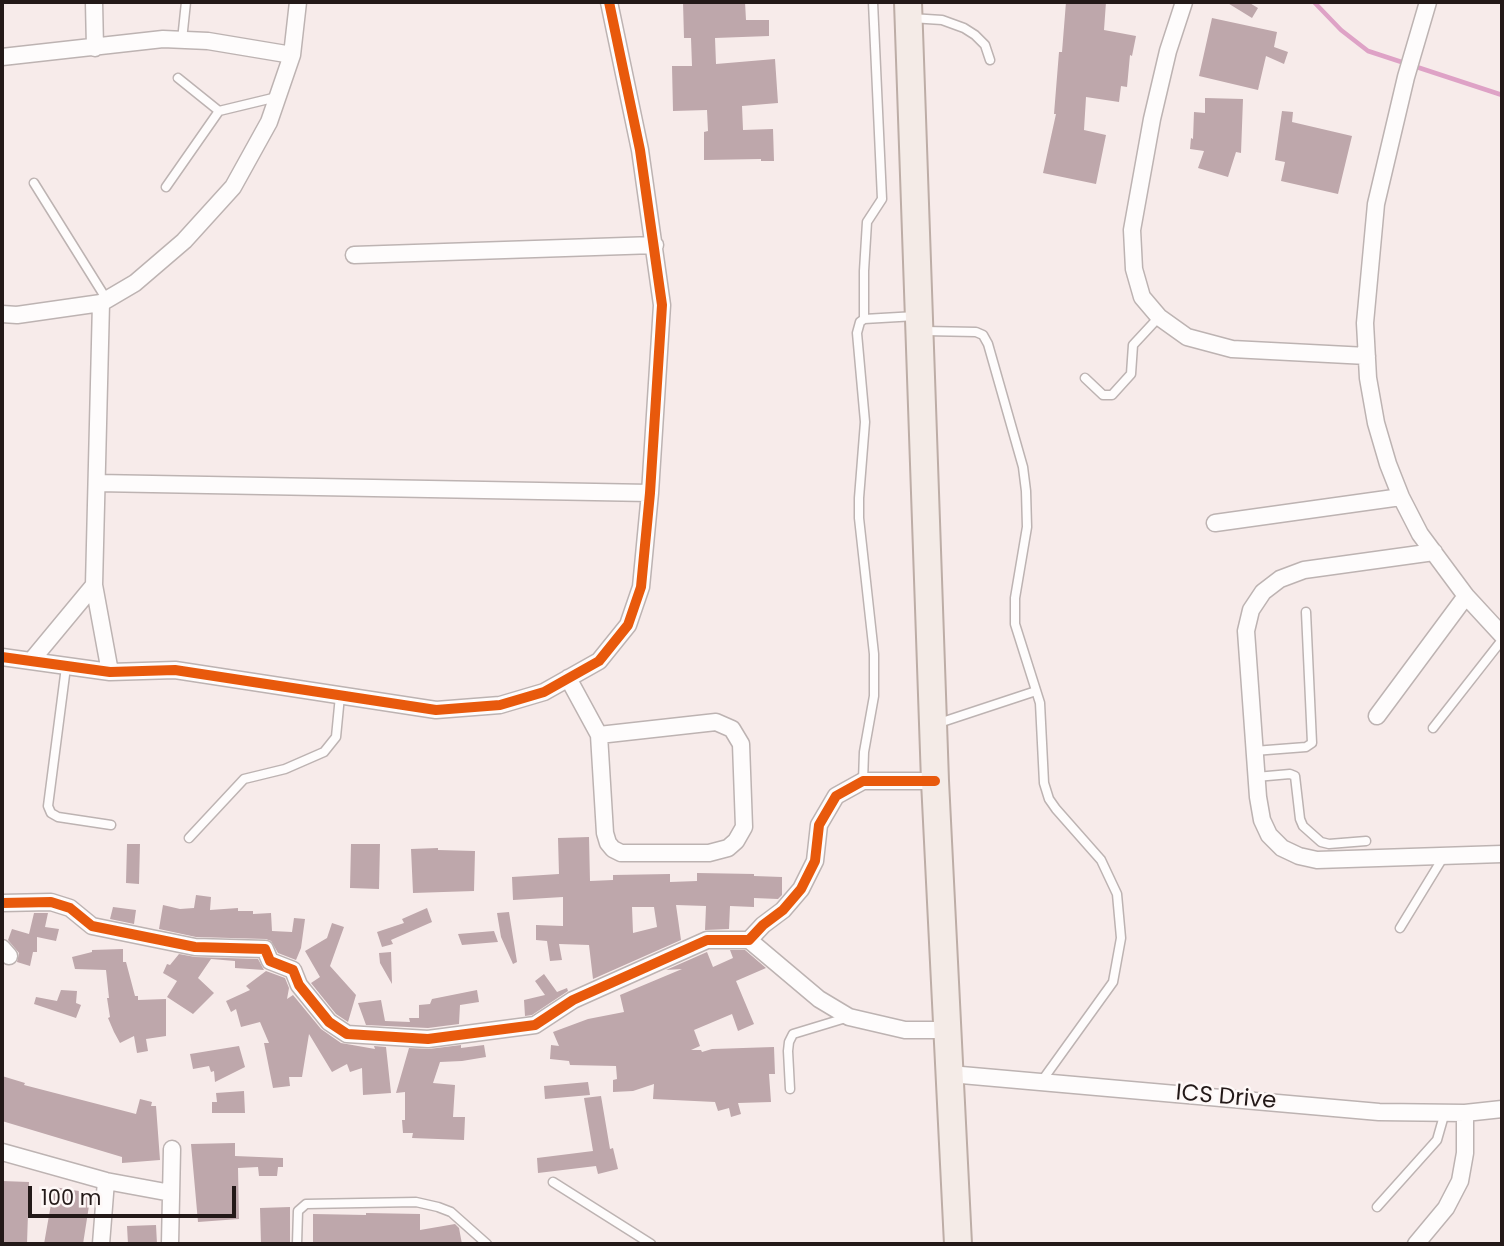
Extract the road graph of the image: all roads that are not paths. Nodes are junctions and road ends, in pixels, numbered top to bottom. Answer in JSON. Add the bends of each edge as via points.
{"nodes":[{"id":1,"x":94,"y":2,"type":"edge"},
{"id":2,"x":186,"y":2,"type":"edge"},
{"id":3,"x":298,"y":2,"type":"edge"},
{"id":4,"x":609,"y":2,"type":"edge"},
{"id":5,"x":873,"y":2,"type":"edge"},
{"id":6,"x":1184,"y":2,"type":"edge"},
{"id":7,"x":1428,"y":2,"type":"edge"},
{"id":8,"x":908,"y":10,"type":"edge"},
{"id":9,"x":182,"y":40,"type":"junction"},
{"id":10,"x":95,"y":48,"type":"junction"},
{"id":11,"x":292,"y":55,"type":"junction"},
{"id":12,"x":2,"y":57,"type":"edge"},
{"id":13,"x":990,"y":60,"type":"dead end"},
{"id":14,"x":178,"y":78,"type":"dead end"},
{"id":15,"x":276,"y":97,"type":"junction"},
{"id":16,"x":219,"y":111,"type":"junction"},
{"id":17,"x":34,"y":183,"type":"dead end"},
{"id":18,"x":166,"y":187,"type":"dead end"},
{"id":19,"x":655,"y":245,"type":"junction"},
{"id":20,"x":354,"y":255,"type":"dead end"},
{"id":21,"x":104,"y":302,"type":"junction"},
{"id":22,"x":2,"y":314,"type":"edge"},
{"id":23,"x":1159,"y":317,"type":"junction"},
{"id":24,"x":864,"y":320,"type":"junction"},
{"id":25,"x":919,"y":323,"type":"junction"},
{"id":26,"x":1367,"y":356,"type":"junction"},
{"id":27,"x":1085,"y":378,"type":"dead end"},
{"id":28,"x":97,"y":483,"type":"junction"},
{"id":29,"x":650,"y":493,"type":"junction"},
{"id":30,"x":1401,"y":497,"type":"junction"},
{"id":31,"x":1215,"y":523,"type":"dead end"},
{"id":32,"x":1434,"y":552,"type":"junction"},
{"id":33,"x":94,"y":585,"type":"junction"},
{"id":34,"x":1466,"y":596,"type":"junction"},
{"id":35,"x":1306,"y":612,"type":"dead end"},
{"id":36,"x":1502,"y":637,"type":"edge"},
{"id":37,"x":2,"y":657,"type":"edge"},
{"id":38,"x":31,"y":661,"type":"junction"},
{"id":39,"x":66,"y":667,"type":"junction"},
{"id":40,"x":110,"y":673,"type":"junction"},
{"id":41,"x":568,"y":678,"type":"junction"},
{"id":42,"x":1036,"y":691,"type":"junction"},
{"id":43,"x":340,"y":696,"type":"junction"},
{"id":44,"x":1377,"y":716,"type":"dead end"},
{"id":45,"x":933,"y":726,"type":"junction"},
{"id":46,"x":1433,"y":728,"type":"dead end"},
{"id":47,"x":599,"y":735,"type":"junction"},
{"id":48,"x":1254,"y":751,"type":"junction"},
{"id":49,"x":1256,"y":778,"type":"junction"},
{"id":50,"x":863,"y":781,"type":"junction"},
{"id":51,"x":935,"y":781,"type":"junction"},
{"id":52,"x":111,"y":825,"type":"dead end"},
{"id":53,"x":189,"y":838,"type":"dead end"},
{"id":54,"x":1366,"y":841,"type":"dead end"},
{"id":55,"x":1502,"y":854,"type":"edge"},
{"id":56,"x":1444,"y":856,"type":"junction"},
{"id":57,"x":2,"y":903,"type":"edge"},
{"id":58,"x":1400,"y":928,"type":"dead end"},
{"id":59,"x":749,"y":940,"type":"junction"},
{"id":60,"x":849,"y":1017,"type":"junction"},
{"id":61,"x":947,"y":1030,"type":"junction"},
{"id":62,"x":950,"y":1074,"type":"junction"},
{"id":63,"x":1041,"y":1082,"type":"junction"},
{"id":64,"x":790,"y":1089,"type":"dead end"},
{"id":65,"x":1502,"y":1109,"type":"edge"},
{"id":66,"x":1445,"y":1112,"type":"junction"},
{"id":67,"x":1465,"y":1113,"type":"junction"},
{"id":68,"x":172,"y":1149,"type":"dead end"},
{"id":69,"x":2,"y":1153,"type":"edge"},
{"id":70,"x":106,"y":1181,"type":"junction"},
{"id":71,"x":553,"y":1182,"type":"dead end"},
{"id":72,"x":170,"y":1192,"type":"junction"},
{"id":73,"x":1377,"y":1207,"type":"dead end"},
{"id":74,"x":101,"y":1244,"type":"edge"},
{"id":75,"x":170,"y":1244,"type":"edge"},
{"id":76,"x":297,"y":1244,"type":"edge"},
{"id":77,"x":487,"y":1244,"type":"edge"},
{"id":78,"x":651,"y":1244,"type":"edge"},
{"id":79,"x":958,"y":1244,"type":"edge"},
{"id":80,"x":1416,"y":1244,"type":"edge"}],
"edges":[{"from":1,"to":10,"type":"street"},
{"from":2,"to":9,"type":"lane"},
{"from":3,"to":11,"type":"street"},
{"from":4,"to":19,"type":"street"},
{"from":5,"to":24,"type":"lane","via":[[882,199],[867,222]]},
{"from":6,"to":23,"type":"street","via":[[1152,119],[1132,230],[1133,269],[1142,297]]},
{"from":7,"to":26,"type":"street","via":[[1376,204],[1365,323]]},
{"from":8,"to":13,"type":"lane","via":[[964,28],[985,46]]},
{"from":8,"to":25,"type":"main road"},
{"from":9,"to":10,"type":"street"},
{"from":9,"to":11,"type":"street"},
{"from":10,"to":12,"type":"street"},
{"from":11,"to":15,"type":"street"},
{"from":14,"to":16,"type":"lane"},
{"from":15,"to":16,"type":"lane"},
{"from":15,"to":21,"type":"street","via":[[269,122],[233,187],[184,241],[135,284]]},
{"from":16,"to":18,"type":"lane"},
{"from":17,"to":21,"type":"lane"},
{"from":19,"to":20,"type":"street"},
{"from":19,"to":29,"type":"street","via":[[662,305]]},
{"from":21,"to":22,"type":"street"},
{"from":21,"to":28,"type":"street"},
{"from":23,"to":26,"type":"street","via":[[1188,337],[1231,349]]},
{"from":23,"to":27,"type":"lane","via":[[1133,345],[1131,374],[1112,395],[1103,396]]},
{"from":24,"to":25,"type":"lane"},
{"from":24,"to":50,"type":"lane","via":[[857,333],[865,422],[859,519],[875,681]]},
{"from":25,"to":42,"type":"lane","via":[[976,332],[984,335],[988,344],[1023,467],[1027,527],[1015,624]]},
{"from":25,"to":45,"type":"main road"},
{"from":26,"to":30,"type":"street","via":[[1376,423]]},
{"from":28,"to":29,"type":"street"},
{"from":28,"to":33,"type":"street"},
{"from":29,"to":41,"type":"street","via":[[641,587],[628,625],[599,661]]},
{"from":30,"to":31,"type":"street"},
{"from":30,"to":32,"type":"street"},
{"from":32,"to":34,"type":"street"},
{"from":32,"to":48,"type":"street","via":[[1304,570],[1263,592],[1251,610],[1246,631]]},
{"from":33,"to":38,"type":"street"},
{"from":33,"to":40,"type":"street"},
{"from":34,"to":36,"type":"street"},
{"from":34,"to":44,"type":"street"},
{"from":35,"to":48,"type":"lane","via":[[1312,743]]},
{"from":36,"to":46,"type":"lane"},
{"from":37,"to":38,"type":"street"},
{"from":38,"to":39,"type":"street"},
{"from":39,"to":40,"type":"street"},
{"from":39,"to":52,"type":"lane","via":[[48,806],[58,817]]},
{"from":40,"to":43,"type":"street","via":[[175,670]]},
{"from":41,"to":43,"type":"street","via":[[544,692],[500,705],[436,710]]},
{"from":41,"to":47,"type":"street"},
{"from":42,"to":45,"type":"lane"},
{"from":42,"to":63,"type":"lane","via":[[1049,799],[1112,879],[1118,894],[1121,938],[1113,982]]},
{"from":43,"to":53,"type":"lane","via":[[336,737],[324,752],[285,769],[244,779]]},
{"from":45,"to":51,"type":"main road"},
{"from":47,"to":47,"type":"street","via":[[716,722],[732,729],[741,744],[744,827],[736,841],[709,853],[621,853],[613,849],[605,833]]},
{"from":48,"to":49,"type":"street"},
{"from":49,"to":54,"type":"lane","via":[[1295,776],[1300,820],[1321,842]]},
{"from":49,"to":56,"type":"street","via":[[1269,835],[1299,856],[1317,860]]},
{"from":50,"to":51,"type":"street"},
{"from":50,"to":59,"type":"street","via":[[836,796],[819,825],[815,861],[801,889]]},
{"from":51,"to":61,"type":"main road"},
{"from":55,"to":56,"type":"street"},
{"from":56,"to":58,"type":"lane"},
{"from":57,"to":59,"type":"street","via":[[51,902],[70,908],[92,926],[195,947],[265,948],[270,961],[293,970],[299,985],[329,1022],[347,1034],[383,1037],[428,1039],[535,1025],[573,1000],[706,940]]},
{"from":59,"to":60,"type":"street","via":[[819,999]]},
{"from":60,"to":61,"type":"street","via":[[905,1030]]},
{"from":60,"to":64,"type":"lane","via":[[793,1034],[788,1051]]},
{"from":61,"to":62,"type":"main road"},
{"from":62,"to":63,"type":"street","name":"ICS Drive"},
{"from":62,"to":79,"type":"main road"},
{"from":63,"to":66,"type":"street","name":"ICS Drive","via":[[1379,1112]]},
{"from":65,"to":67,"type":"street","name":"ICS Drive"},
{"from":66,"to":67,"type":"street","name":"ICS Drive"},
{"from":66,"to":73,"type":"lane","via":[[1437,1140]]},
{"from":67,"to":80,"type":"street","via":[[1460,1181],[1446,1208]]},
{"from":68,"to":72,"type":"street"},
{"from":69,"to":70,"type":"street"},
{"from":70,"to":72,"type":"street"},
{"from":70,"to":74,"type":"street"},
{"from":71,"to":78,"type":"lane"},
{"from":72,"to":75,"type":"street"},
{"from":76,"to":77,"type":"lane","via":[[298,1211],[306,1204],[416,1202],[451,1212]]}]}
